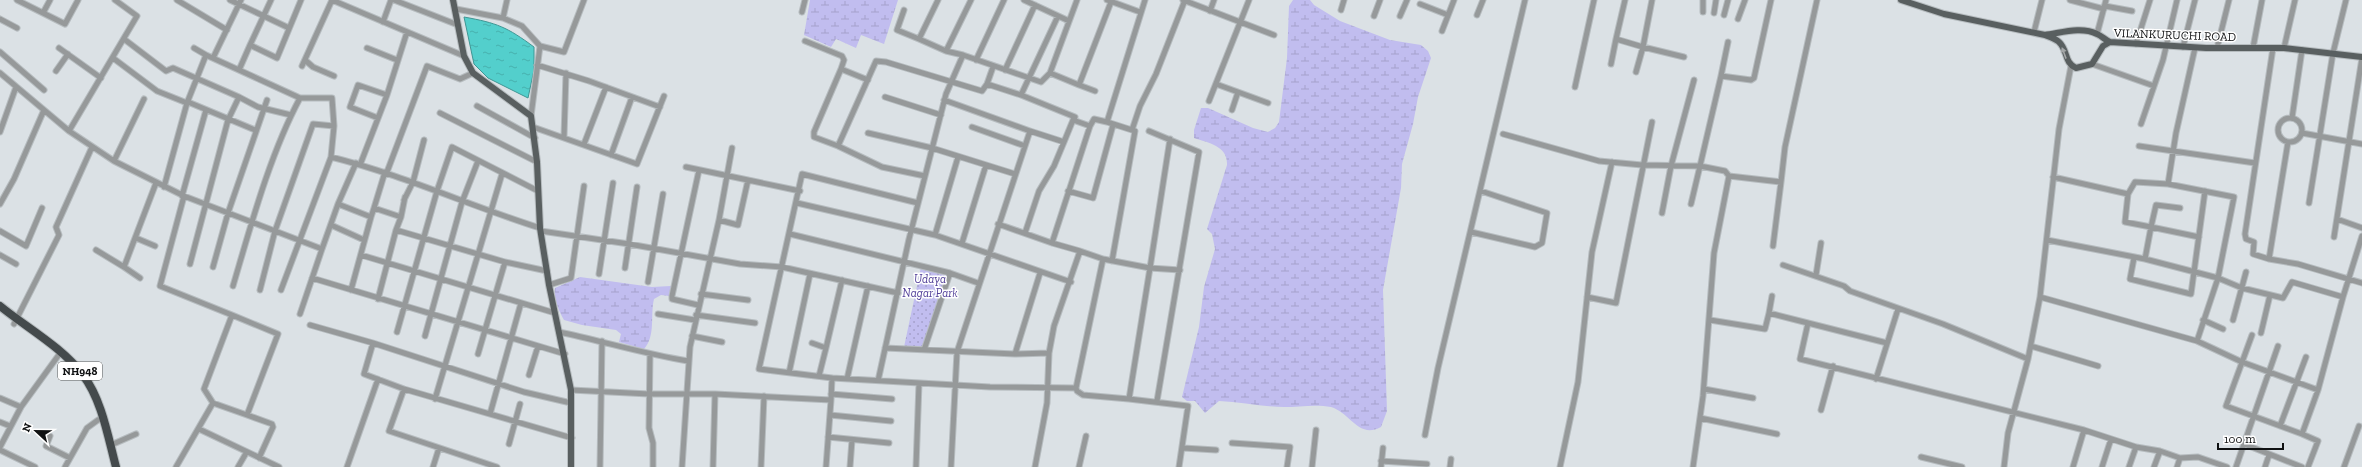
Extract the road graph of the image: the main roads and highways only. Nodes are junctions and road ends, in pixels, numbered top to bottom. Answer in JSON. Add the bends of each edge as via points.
{"nodes":[{"id":1,"x":453,"y":0,"type":"edge"},
{"id":2,"x":1901,"y":0,"type":"edge"},
{"id":3,"x":2045,"y":34,"type":"junction"},
{"id":4,"x":2110,"y":42,"type":"junction"},
{"id":5,"x":2362,"y":57,"type":"edge"},
{"id":6,"x":0,"y":306,"type":"edge"},
{"id":7,"x":0,"y":313,"type":"edge"},
{"id":8,"x":15,"y":321,"type":"junction"},
{"id":9,"x":112,"y":467,"type":"edge"},
{"id":10,"x":116,"y":467,"type":"edge"},
{"id":11,"x":571,"y":467,"type":"edge"}],
"edges":[{"from":1,"to":11,"type":"main road","via":[[464,56],[473,73],[531,116],[546,272],[571,390]]},
{"from":2,"to":3,"type":"main road","via":[[1944,14]]},
{"from":3,"to":4,"type":"main road","via":[[2072,30],[2097,34]]},
{"from":4,"to":3,"type":"main road","name":"VILANKURUCHI ROAD","one_way":true,"via":[[2103,46],[2092,64],[2076,68],[2071,66],[2059,42]]},
{"from":4,"to":5,"type":"main road","name":"VILANKURUCHI ROAD","via":[[2195,48],[2284,48]]},
{"from":6,"to":8,"type":"highway","number":"NH948"},
{"from":7,"to":8,"type":"highway","number":"NH948"},
{"from":8,"to":9,"type":"highway","number":"NH948","via":[[58,356],[80,378],[98,420]]},
{"from":8,"to":10,"type":"highway","number":"NH948","via":[[60,352],[83,375],[98,406]]}]}
